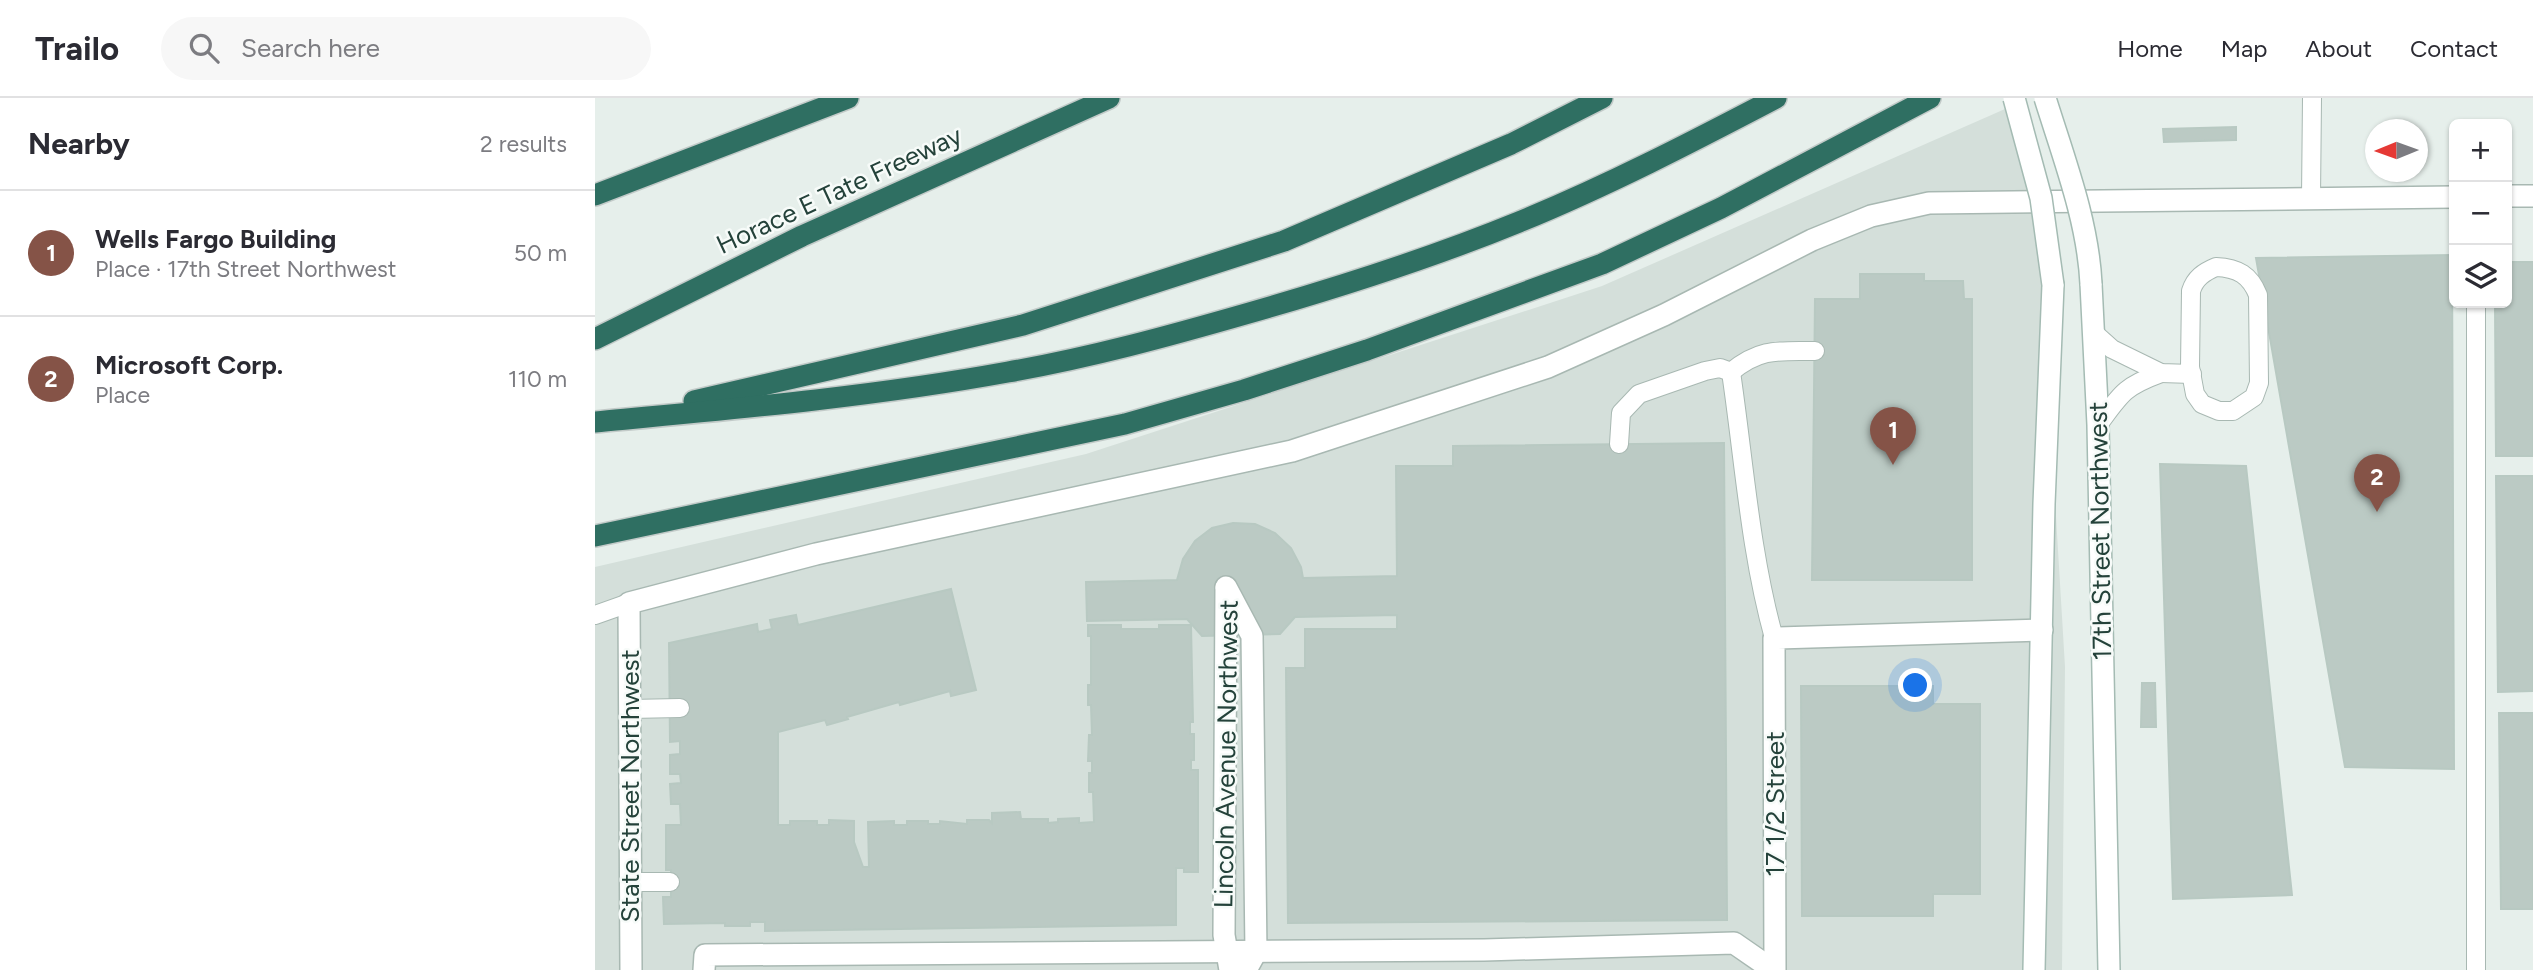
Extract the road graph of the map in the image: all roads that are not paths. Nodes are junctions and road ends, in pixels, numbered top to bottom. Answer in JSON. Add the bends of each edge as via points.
{"nodes":[{"id":1,"x":848,"y":98,"type":"edge"},
{"id":2,"x":1109,"y":98,"type":"edge"},
{"id":3,"x":1602,"y":98,"type":"edge"},
{"id":4,"x":1776,"y":98,"type":"edge"},
{"id":5,"x":1930,"y":98,"type":"edge"},
{"id":6,"x":2014,"y":98,"type":"edge"},
{"id":7,"x":2045,"y":98,"type":"edge"},
{"id":8,"x":2312,"y":98,"type":"edge"},
{"id":9,"x":595,"y":195,"type":"edge"},
{"id":10,"x":2512,"y":196,"type":"edge"},
{"id":11,"x":2533,"y":196,"type":"edge"},
{"id":12,"x":2449,"y":197,"type":"edge"},
{"id":13,"x":2311,"y":198,"type":"junction"},
{"id":14,"x":2476,"y":308,"type":"edge"},
{"id":15,"x":2093,"y":332,"type":"junction"},
{"id":16,"x":595,"y":339,"type":"edge"},
{"id":17,"x":1815,"y":351,"type":"dead end"},
{"id":18,"x":1731,"y":372,"type":"junction"},
{"id":19,"x":2161,"y":373,"type":"junction"},
{"id":20,"x":2192,"y":374,"type":"junction"},
{"id":21,"x":599,"y":422,"type":"edge"},
{"id":22,"x":2098,"y":425,"type":"junction"},
{"id":23,"x":1619,"y":444,"type":"dead end"},
{"id":24,"x":595,"y":536,"type":"edge"},
{"id":25,"x":629,"y":603,"type":"junction"},
{"id":26,"x":595,"y":615,"type":"edge"},
{"id":27,"x":2042,"y":631,"type":"junction"},
{"id":28,"x":1774,"y":638,"type":"junction"},
{"id":29,"x":680,"y":708,"type":"dead end"},
{"id":30,"x":630,"y":709,"type":"junction"},
{"id":31,"x":630,"y":882,"type":"junction"},
{"id":32,"x":670,"y":882,"type":"dead end"},
{"id":33,"x":1484,"y":960,"type":"edge"},
{"id":34,"x":1229,"y":961,"type":"edge"},
{"id":35,"x":1251,"y":961,"type":"edge"},
{"id":36,"x":1003,"y":962,"type":"edge"},
{"id":37,"x":631,"y":970,"type":"edge"},
{"id":38,"x":704,"y":970,"type":"edge"},
{"id":39,"x":1774,"y":970,"type":"edge"},
{"id":40,"x":2034,"y":970,"type":"edge"},
{"id":41,"x":2109,"y":970,"type":"edge"},
{"id":42,"x":2476,"y":970,"type":"edge"}],
"edges":[{"from":1,"to":9,"type":"highway"},
{"from":2,"to":16,"type":"highway","name":"Horace E Tate Freeway","via":[[802,236]]},
{"from":3,"to":21,"type":"highway","via":[[1511,144],[1284,241],[1023,325]]},
{"from":4,"to":21,"type":"highway","via":[[1669,154],[1465,244],[1334,288],[1136,345],[885,392]]},
{"from":5,"to":24,"type":"highway","via":[[1721,208],[1602,264],[1367,350],[1125,424]]},
{"from":6,"to":27,"type":"street","name":"17th Street Northwest","bridge":true,"via":[[2042,198],[2053,285]]},
{"from":7,"to":15,"type":"street","name":"17th Street Northwest","bridge":true,"via":[[2090,256]]},
{"from":8,"to":13,"type":"lane"},
{"from":10,"to":11,"type":"street"},
{"from":12,"to":13,"type":"street"},
{"from":13,"to":25,"type":"street","via":[[1929,203],[1871,216],[1548,367],[1292,451],[816,554]]},
{"from":14,"to":42,"type":"lane"},
{"from":15,"to":19,"type":"lane","via":[[2112,349]]},
{"from":15,"to":22,"type":"street","name":"17th Street Northwest"},
{"from":17,"to":18,"type":"lane","via":[[1768,352],[1747,358]]},
{"from":18,"to":23,"type":"lane","via":[[1720,368],[1705,371],[1639,394],[1621,413]]},
{"from":18,"to":28,"type":"lane","via":[[1753,534]]},
{"from":19,"to":20,"type":"lane"},
{"from":19,"to":22,"type":"lane","via":[[2132,384]]},
{"from":20,"to":20,"type":"lane","via":[[2195,394],[2211,409],[2233,411],[2254,397],[2259,383],[2258,295],[2238,270],[2216,267],[2194,282]]},
{"from":22,"to":41,"type":"street","name":"17th Street Northwest"},
{"from":25,"to":26,"type":"lane"},
{"from":25,"to":30,"type":"street","name":"State Street Northwest"},
{"from":27,"to":28,"type":"street"},
{"from":27,"to":40,"type":"street","name":"17th Street Northwest"},
{"from":28,"to":39,"type":"street","name":"17 1/2 Street"},
{"from":29,"to":30,"type":"lane"},
{"from":30,"to":31,"type":"street","name":"State Street Northwest"},
{"from":31,"to":32,"type":"lane"},
{"from":31,"to":37,"type":"street","name":"State Street Northwest"},
{"from":33,"to":35,"type":"street"},
{"from":33,"to":39,"type":"street","via":[[1734,943]]},
{"from":34,"to":35,"type":"street"},
{"from":34,"to":35,"type":"street","name":"Lincoln Avenue Northwest","via":[[1224,935],[1226,587],[1252,636]]},
{"from":34,"to":36,"type":"street"},
{"from":36,"to":38,"type":"street","via":[[705,955]]}]}
